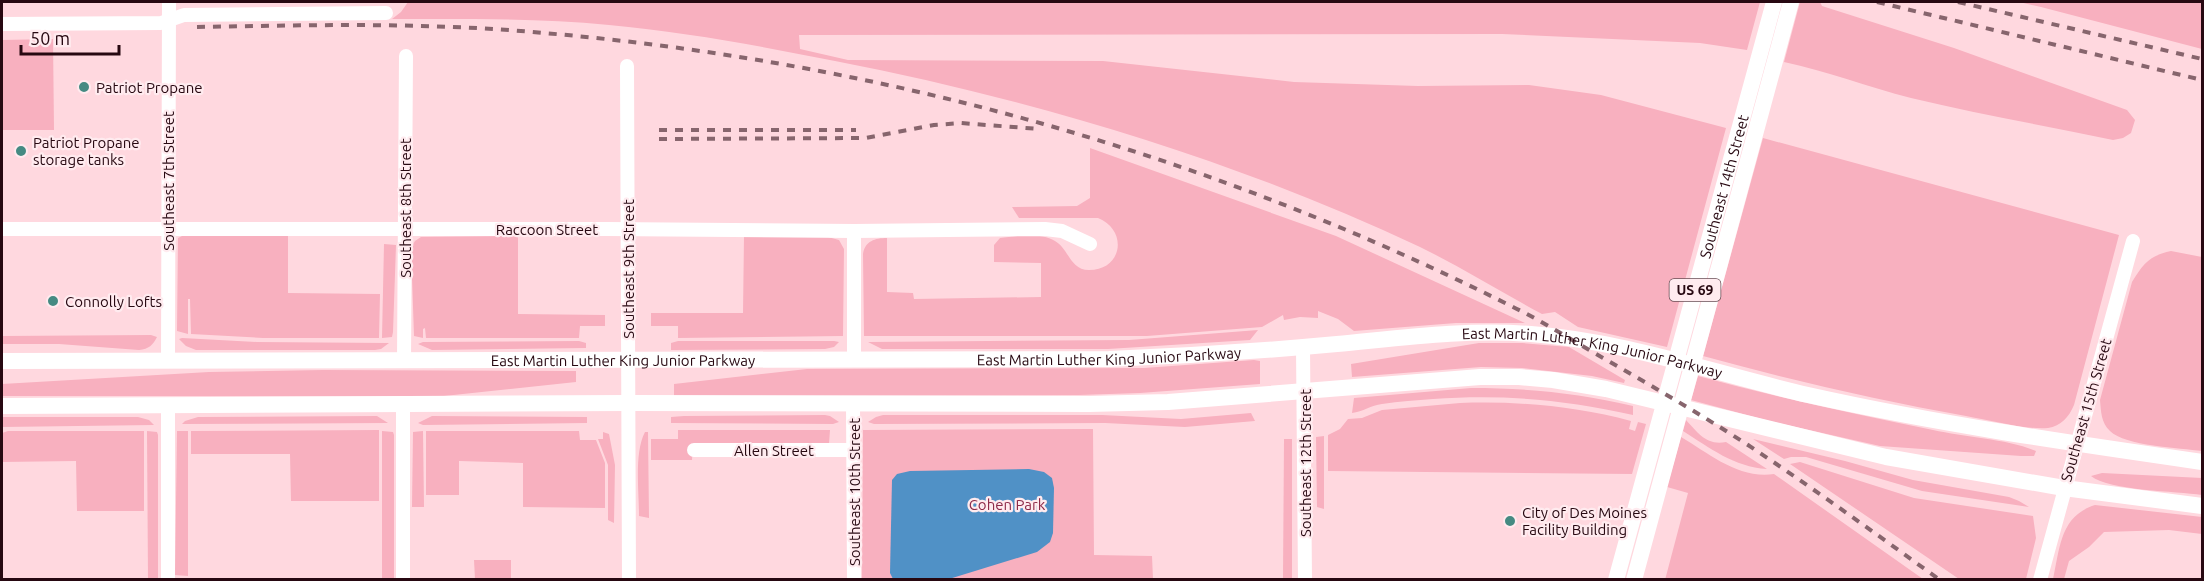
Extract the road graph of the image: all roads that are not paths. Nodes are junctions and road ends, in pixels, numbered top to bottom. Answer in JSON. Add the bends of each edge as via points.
{"nodes":[{"id":1,"x":169,"y":2,"type":"edge"},
{"id":2,"x":1774,"y":2,"type":"edge"},
{"id":3,"x":1791,"y":2,"type":"edge"},
{"id":4,"x":386,"y":13,"type":"dead end"},
{"id":5,"x":169,"y":20,"type":"junction"},
{"id":6,"x":2,"y":24,"type":"edge"},
{"id":7,"x":406,"y":56,"type":"dead end"},
{"id":8,"x":627,"y":66,"type":"dead end"},
{"id":9,"x":168,"y":229,"type":"junction"},
{"id":10,"x":405,"y":229,"type":"junction"},
{"id":11,"x":628,"y":229,"type":"junction"},
{"id":12,"x":2,"y":230,"type":"edge"},
{"id":13,"x":854,"y":231,"type":"junction"},
{"id":14,"x":2133,"y":241,"type":"dead end"},
{"id":15,"x":1090,"y":244,"type":"dead end"},
{"id":16,"x":1303,"y":347,"type":"junction"},
{"id":17,"x":854,"y":360,"type":"junction"},
{"id":18,"x":168,"y":361,"type":"junction"},
{"id":19,"x":404,"y":361,"type":"junction"},
{"id":20,"x":628,"y":361,"type":"junction"},
{"id":21,"x":2,"y":362,"type":"edge"},
{"id":22,"x":1305,"y":390,"type":"junction"},
{"id":23,"x":628,"y":403,"type":"junction"},
{"id":24,"x":403,"y":404,"type":"junction"},
{"id":25,"x":853,"y":404,"type":"junction"},
{"id":26,"x":2,"y":406,"type":"edge"},
{"id":27,"x":168,"y":406,"type":"junction"},
{"id":28,"x":2076,"y":444,"type":"junction"},
{"id":29,"x":694,"y":450,"type":"dead end"},
{"id":30,"x":854,"y":450,"type":"junction"},
{"id":31,"x":2202,"y":462,"type":"edge"},
{"id":32,"x":2064,"y":488,"type":"junction"},
{"id":33,"x":2202,"y":506,"type":"edge"},
{"id":34,"x":168,"y":579,"type":"edge"},
{"id":35,"x":403,"y":579,"type":"edge"},
{"id":36,"x":629,"y":579,"type":"edge"},
{"id":37,"x":854,"y":579,"type":"edge"},
{"id":38,"x":1305,"y":579,"type":"edge"},
{"id":39,"x":1616,"y":579,"type":"edge"},
{"id":40,"x":1634,"y":579,"type":"edge"},
{"id":41,"x":2040,"y":579,"type":"edge"}],
"edges":[{"from":1,"to":5,"type":"street","name":"Southeast 7th Street"},
{"from":2,"to":39,"type":"main road","name":"Southeast 14th Street","number":"US 69"},
{"from":3,"to":40,"type":"main road","name":"Southeast 14th Street","number":"US 69"},
{"from":4,"to":5,"type":"street","via":[[184,15]]},
{"from":5,"to":6,"type":"street"},
{"from":5,"to":9,"type":"street","name":"Southeast 7th Street"},
{"from":7,"to":10,"type":"street","name":"Southeast 8th Street"},
{"from":8,"to":11,"type":"street","name":"Southeast 9th Street"},
{"from":9,"to":10,"type":"street","name":"Raccoon Street"},
{"from":9,"to":12,"type":"street","name":"Raccoon Street"},
{"from":9,"to":18,"type":"street","name":"Southeast 7th Street"},
{"from":10,"to":11,"type":"street","name":"Raccoon Street"},
{"from":10,"to":19,"type":"street","name":"Southeast 8th Street"},
{"from":11,"to":13,"type":"street","name":"Raccoon Street"},
{"from":11,"to":20,"type":"street","name":"Southeast 9th Street"},
{"from":13,"to":15,"type":"street","name":"Raccoon Street","via":[[1045,229],[1062,231]]},
{"from":13,"to":17,"type":"street"},
{"from":14,"to":28,"type":"street","name":"Southeast 15th Street"},
{"from":16,"to":17,"type":"main road","name":"East Martin Luther King Junior Parkway","via":[[1109,359]]},
{"from":16,"to":22,"type":"street","name":"Southeast 12th Street"},
{"from":16,"to":28,"type":"main road","name":"East Martin Luther King Junior Parkway","via":[[1459,333],[1567,337],[1628,348],[1900,414]]},
{"from":17,"to":20,"type":"main road","name":"East Martin Luther King Junior Parkway"},
{"from":18,"to":19,"type":"main road","name":"East Martin Luther King Junior Parkway"},
{"from":18,"to":21,"type":"main road","name":"East Martin Luther King Junior Parkway"},
{"from":19,"to":20,"type":"main road","name":"East Martin Luther King Junior Parkway"},
{"from":20,"to":23,"type":"street","name":"Southeast 9th Street"},
{"from":22,"to":25,"type":"main road","name":"East Martin Luther King Junior Parkway","via":[[1168,402]]},
{"from":22,"to":32,"type":"main road","name":"East Martin Luther King Junior Parkway","via":[[1480,377],[1554,380],[1886,457]]},
{"from":22,"to":38,"type":"street","name":"Southeast 12th Street"},
{"from":23,"to":24,"type":"main road","name":"East Martin Luther King Junior Parkway"},
{"from":23,"to":25,"type":"main road","name":"East Martin Luther King Junior Parkway"},
{"from":23,"to":36,"type":"street","name":"Southeast 9th Street"},
{"from":24,"to":27,"type":"main road","name":"East Martin Luther King Junior Parkway"},
{"from":24,"to":35,"type":"street"},
{"from":25,"to":30,"type":"street","name":"Southeast 10th Street"},
{"from":26,"to":27,"type":"main road","name":"East Martin Luther King Junior Parkway"},
{"from":27,"to":34,"type":"street"},
{"from":28,"to":31,"type":"main road","name":"East Martin Luther King Junior Parkway"},
{"from":28,"to":32,"type":"street","name":"Southeast 15th Street"},
{"from":29,"to":30,"type":"street","name":"Allen Street"},
{"from":30,"to":37,"type":"street","name":"Southeast 10th Street"},
{"from":32,"to":33,"type":"main road","name":"East Martin Luther King Junior Parkway"},
{"from":32,"to":41,"type":"street","name":"Southeast 15th Street"}]}
